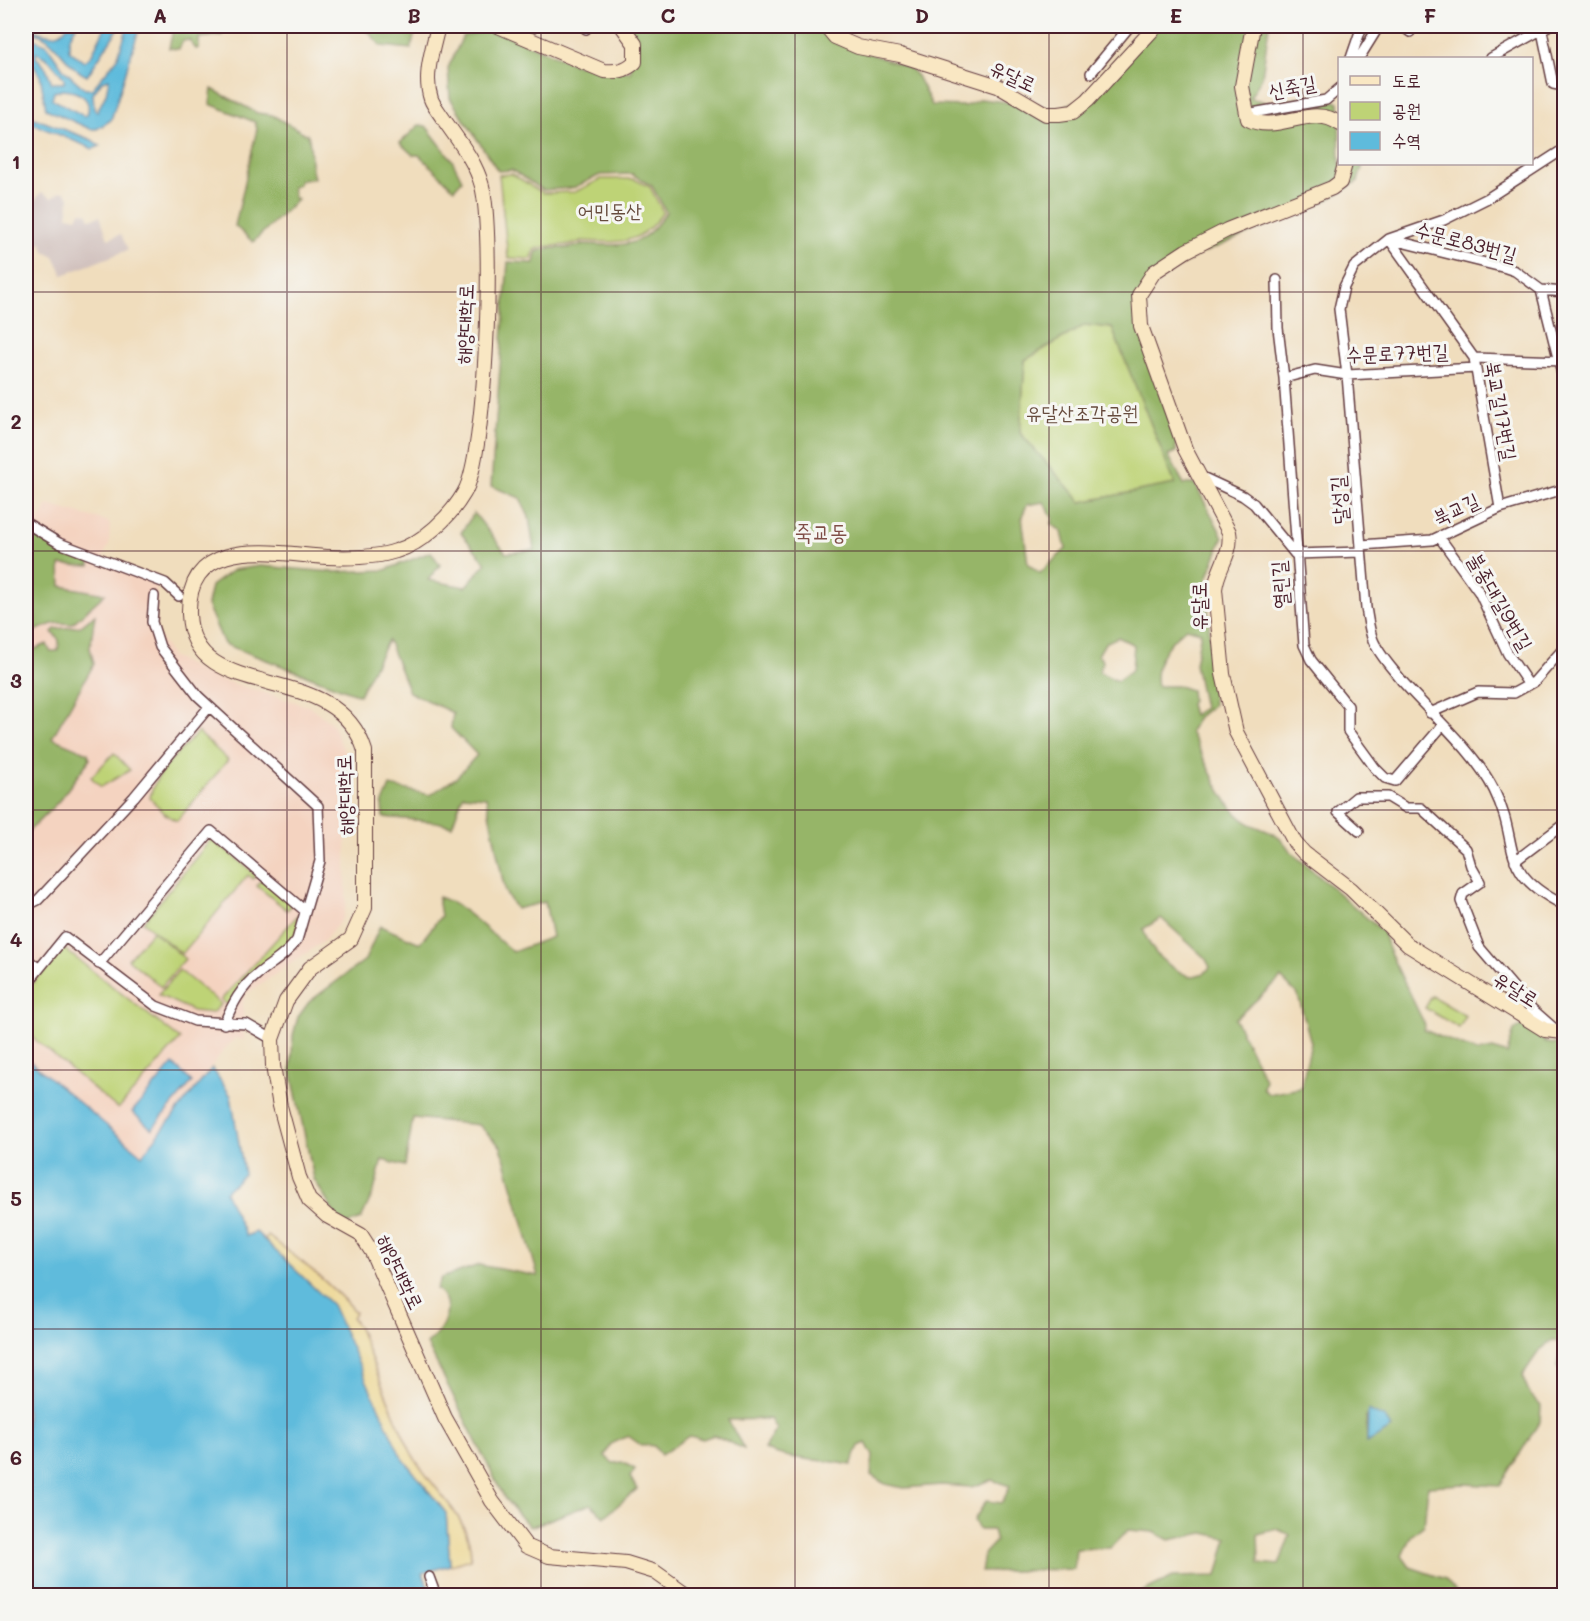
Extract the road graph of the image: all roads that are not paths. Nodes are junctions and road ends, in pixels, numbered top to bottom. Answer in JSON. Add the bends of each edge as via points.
{"nodes":[{"id":1,"x":438,"y":26,"type":"edge"},
{"id":2,"x":498,"y":26,"type":"edge"},
{"id":3,"x":622,"y":26,"type":"edge"},
{"id":4,"x":826,"y":26,"type":"edge"},
{"id":5,"x":1130,"y":26,"type":"edge"},
{"id":6,"x":1156,"y":26,"type":"edge"},
{"id":7,"x":1252,"y":26,"type":"edge"},
{"id":8,"x":1362,"y":26,"type":"edge"},
{"id":9,"x":1379,"y":26,"type":"edge"},
{"id":10,"x":1402,"y":26,"type":"edge"},
{"id":11,"x":1542,"y":28,"type":"edge"},
{"id":12,"x":1410,"y":32,"type":"dead end"},
{"id":13,"x":1352,"y":57,"type":"edge"},
{"id":14,"x":1356,"y":57,"type":"edge"},
{"id":15,"x":1493,"y":57,"type":"edge"},
{"id":16,"x":1091,"y":74,"type":"dead end"},
{"id":17,"x":1564,"y":86,"type":"edge"},
{"id":18,"x":1338,"y":90,"type":"edge"},
{"id":19,"x":1246,"y":114,"type":"junction"},
{"id":20,"x":1338,"y":123,"type":"edge"},
{"id":21,"x":1564,"y":149,"type":"edge"},
{"id":22,"x":1345,"y":165,"type":"edge"},
{"id":23,"x":1389,"y":239,"type":"junction"},
{"id":24,"x":1277,"y":280,"type":"dead end"},
{"id":25,"x":1541,"y":290,"type":"junction"},
{"id":26,"x":1564,"y":292,"type":"edge"},
{"id":27,"x":1474,"y":358,"type":"junction"},
{"id":28,"x":1562,"y":361,"type":"edge"},
{"id":29,"x":1476,"y":368,"type":"junction"},
{"id":30,"x":1347,"y":375,"type":"junction"},
{"id":31,"x":1284,"y":378,"type":"junction"},
{"id":32,"x":1564,"y":382,"type":"edge"},
{"id":33,"x":1200,"y":476,"type":"junction"},
{"id":34,"x":1564,"y":489,"type":"edge"},
{"id":35,"x":1500,"y":508,"type":"junction"},
{"id":36,"x":26,"y":523,"type":"edge"},
{"id":37,"x":1440,"y":538,"type":"junction"},
{"id":38,"x":1361,"y":548,"type":"junction"},
{"id":39,"x":1295,"y":554,"type":"junction"},
{"id":40,"x":154,"y":596,"type":"dead end"},
{"id":41,"x":179,"y":596,"type":"dead end"},
{"id":42,"x":1564,"y":648,"type":"edge"},
{"id":43,"x":1529,"y":685,"type":"junction"},
{"id":44,"x":209,"y":707,"type":"junction"},
{"id":45,"x":1430,"y":713,"type":"junction"},
{"id":46,"x":1442,"y":726,"type":"junction"},
{"id":47,"x":1564,"y":824,"type":"edge"},
{"id":48,"x":1359,"y":831,"type":"dead end"},
{"id":49,"x":1515,"y":861,"type":"junction"},
{"id":50,"x":1564,"y":905,"type":"edge"},
{"id":51,"x":26,"y":906,"type":"edge"},
{"id":52,"x":304,"y":910,"type":"junction"},
{"id":53,"x":26,"y":958,"type":"edge"},
{"id":54,"x":99,"y":964,"type":"junction"},
{"id":55,"x":39,"y":969,"type":"junction"},
{"id":56,"x":26,"y":986,"type":"edge"},
{"id":57,"x":1529,"y":1013,"type":"junction"},
{"id":58,"x":224,"y":1024,"type":"junction"},
{"id":59,"x":1561,"y":1031,"type":"edge"},
{"id":60,"x":272,"y":1039,"type":"junction"},
{"id":61,"x":429,"y":1577,"type":"dead end"},
{"id":62,"x":436,"y":1596,"type":"edge"},
{"id":63,"x":689,"y":1596,"type":"edge"}],
"edges":[{"from":1,"to":60,"type":"street","name":"해양대학로","via":[[429,71],[431,100],[466,151],[481,183],[489,228],[478,439],[472,477],[465,493],[444,518],[420,540],[396,551],[343,557],[250,552],[228,555],[204,567],[195,579],[190,597],[194,634],[217,665],[327,702],[350,721],[364,751],[365,908],[351,939],[310,969],[286,1001]]},
{"from":2,"to":3,"type":"street","via":[[604,71],[615,72],[628,69],[635,62],[635,45]]},
{"from":4,"to":6,"type":"street","name":"유달로","via":[[835,37],[858,47],[998,86],[1046,114],[1073,112],[1089,100]]},
{"from":5,"to":16,"type":"street"},
{"from":7,"to":19,"type":"street","via":[[1242,86]]},
{"from":8,"to":13,"type":"street"},
{"from":9,"to":14,"type":"street","via":[[1361,56]]},
{"from":10,"to":12,"type":"street"},
{"from":11,"to":15,"type":"street"},
{"from":11,"to":17,"type":"street","via":[[1552,84]]},
{"from":18,"to":19,"type":"street","name":"신죽길","via":[[1326,100]]},
{"from":19,"to":20,"type":"street","via":[[1258,124],[1317,116]]},
{"from":21,"to":23,"type":"street","name":"달성길","via":[[1488,198],[1444,220]]},
{"from":22,"to":33,"type":"street","name":"유달로","via":[[1340,182],[1332,188],[1227,230],[1186,251],[1154,272],[1139,295],[1142,326],[1185,449]]},
{"from":23,"to":25,"type":"street","name":"수문로83번길","via":[[1515,271]]},
{"from":23,"to":27,"type":"street","name":"북교길17번길"},
{"from":23,"to":30,"type":"street","name":"달성길","via":[[1354,267],[1344,287],[1339,309]]},
{"from":24,"to":31,"type":"street","name":"열린길"},
{"from":25,"to":26,"type":"street"},
{"from":25,"to":28,"type":"street"},
{"from":27,"to":28,"type":"street","name":"수문로77번길"},
{"from":27,"to":29,"type":"street","name":"북교길17번길"},
{"from":28,"to":32,"type":"street"},
{"from":29,"to":30,"type":"street","name":"수문로77번길"},
{"from":29,"to":35,"type":"street","name":"북교길17번길"},
{"from":30,"to":31,"type":"street","name":"수문로77번길","via":[[1306,370]]},
{"from":30,"to":38,"type":"street","name":"달성길"},
{"from":31,"to":39,"type":"street","name":"열린길"},
{"from":33,"to":39,"type":"street","via":[[1254,504]]},
{"from":33,"to":57,"type":"street","name":"유달로","via":[[1229,532],[1232,546],[1216,576],[1215,589],[1223,674],[1236,732],[1295,843],[1351,889],[1408,945]]},
{"from":34,"to":35,"type":"street","name":"북교길"},
{"from":35,"to":37,"type":"street","name":"북교길"},
{"from":36,"to":41,"type":"street","via":[[59,543],[165,583]]},
{"from":37,"to":38,"type":"street","name":"북교길"},
{"from":37,"to":43,"type":"street","name":"불종대길9번길","via":[[1479,592],[1508,654]]},
{"from":38,"to":39,"type":"street","name":"북교길"},
{"from":38,"to":45,"type":"street","name":"달성길","via":[[1373,639],[1390,667]]},
{"from":39,"to":46,"type":"street","name":"열린길","via":[[1304,645],[1311,660],[1348,706],[1348,731],[1375,768],[1395,781]]},
{"from":40,"to":44,"type":"street","via":[[152,622],[160,647]]},
{"from":42,"to":43,"type":"street"},
{"from":43,"to":45,"type":"street","via":[[1514,693],[1478,692]]},
{"from":44,"to":51,"type":"street","via":[[134,797],[38,900]]},
{"from":44,"to":52,"type":"street","via":[[318,806],[321,858]]},
{"from":45,"to":46,"type":"street","name":"달성길"},
{"from":46,"to":49,"type":"street","name":"달성길","via":[[1472,757],[1493,788]]},
{"from":47,"to":49,"type":"street"},
{"from":48,"to":57,"type":"street","via":[[1338,812],[1356,797],[1388,797],[1406,808],[1421,808],[1466,849],[1480,882],[1461,897],[1474,937]]},
{"from":49,"to":50,"type":"street","name":"달성길","via":[[1531,885]]},
{"from":52,"to":54,"type":"street","via":[[211,831]]},
{"from":52,"to":58,"type":"street","via":[[302,929],[290,950],[249,982],[236,997]]},
{"from":53,"to":55,"type":"street"},
{"from":54,"to":55,"type":"street","via":[[65,937]]},
{"from":54,"to":58,"type":"street","via":[[156,1006],[195,1021]]},
{"from":55,"to":56,"type":"street"},
{"from":57,"to":59,"type":"street","name":"유달로","via":[[1545,1030]]},
{"from":58,"to":60,"type":"street","via":[[246,1024]]},
{"from":60,"to":63,"type":"street","name":"해양대학로","via":[[280,1106],[298,1177],[309,1200],[327,1216],[361,1235],[372,1252],[445,1418],[510,1526],[526,1546],[549,1556],[626,1563],[655,1572]]},
{"from":61,"to":62,"type":"street"}]}
